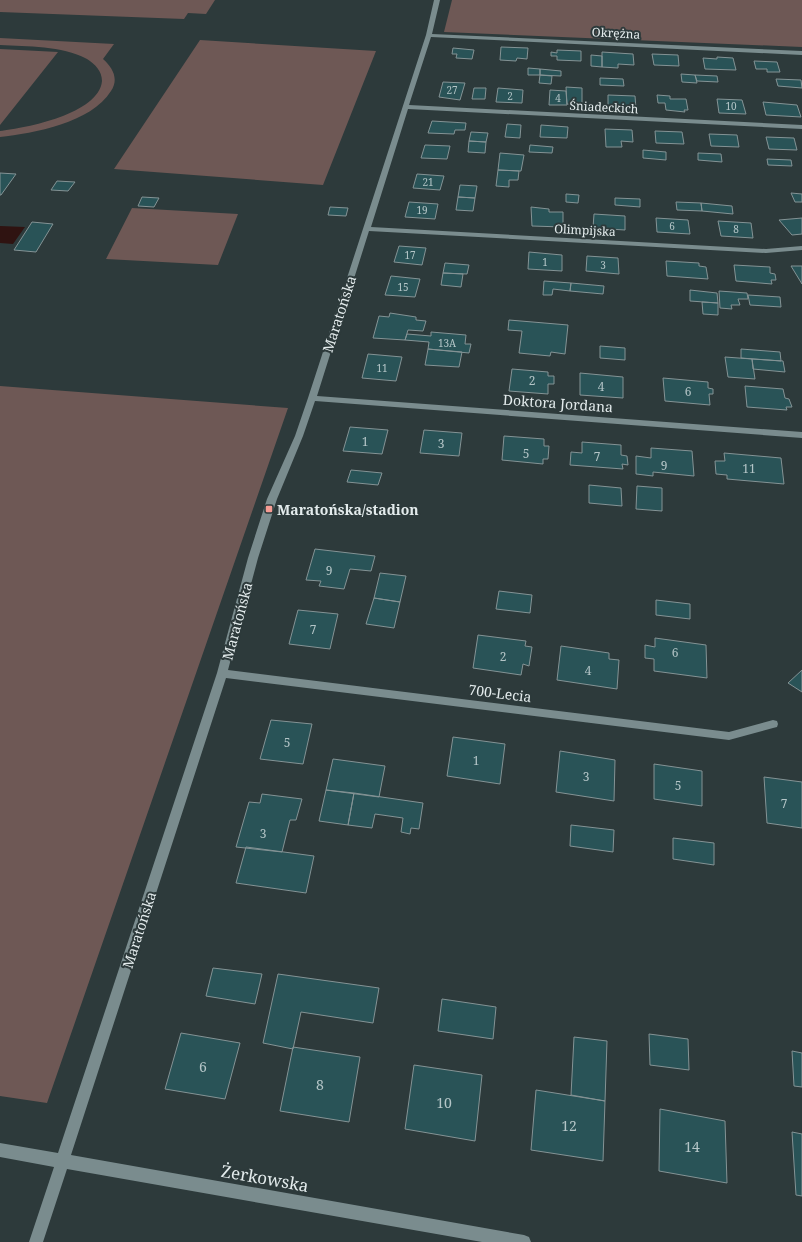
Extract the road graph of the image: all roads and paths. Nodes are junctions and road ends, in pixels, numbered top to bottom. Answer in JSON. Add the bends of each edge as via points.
{"nodes":[{"id":1,"x":437,"y":0,"type":"edge"},
{"id":2,"x":429,"y":35,"type":"junction"},
{"id":3,"x":802,"y":53,"type":"edge"},
{"id":4,"x":405,"y":107,"type":"junction"},
{"id":5,"x":802,"y":127,"type":"edge"},
{"id":6,"x":366,"y":229,"type":"junction"},
{"id":7,"x":802,"y":248,"type":"edge"},
{"id":8,"x":312,"y":398,"type":"junction"},
{"id":9,"x":802,"y":435,"type":"edge"},
{"id":10,"x":222,"y":673,"type":"junction"},
{"id":11,"x":773,"y":724,"type":"dead end"},
{"id":12,"x":0,"y":1150,"type":"edge"},
{"id":13,"x":63,"y":1160,"type":"junction"},
{"id":14,"x":36,"y":1242,"type":"edge"},
{"id":15,"x":524,"y":1242,"type":"edge"}],
"edges":[{"from":1,"to":2,"type":"street","name":"Maratońska"},
{"from":2,"to":3,"type":"street","name":"Okrężna"},
{"from":2,"to":4,"type":"street","name":"Maratońska"},
{"from":4,"to":5,"type":"street","name":"Śniadeckich"},
{"from":4,"to":6,"type":"street","name":"Maratońska"},
{"from":6,"to":7,"type":"street","name":"Olimpijska","via":[[766,251]]},
{"from":6,"to":8,"type":"street","name":"Maratońska"},
{"from":8,"to":9,"type":"street","name":"Doktora Jordana"},
{"from":8,"to":10,"type":"street","name":"Maratońska","via":[[272,499]]},
{"from":10,"to":11,"type":"street","name":"700-Lecia","via":[[729,736]]},
{"from":10,"to":13,"type":"street","name":"Maratońska"},
{"from":12,"to":13,"type":"street","name":"Żerkowska"},
{"from":13,"to":14,"type":"street","name":"Maratońska"},
{"from":13,"to":15,"type":"street","name":"Żerkowska"}]}
